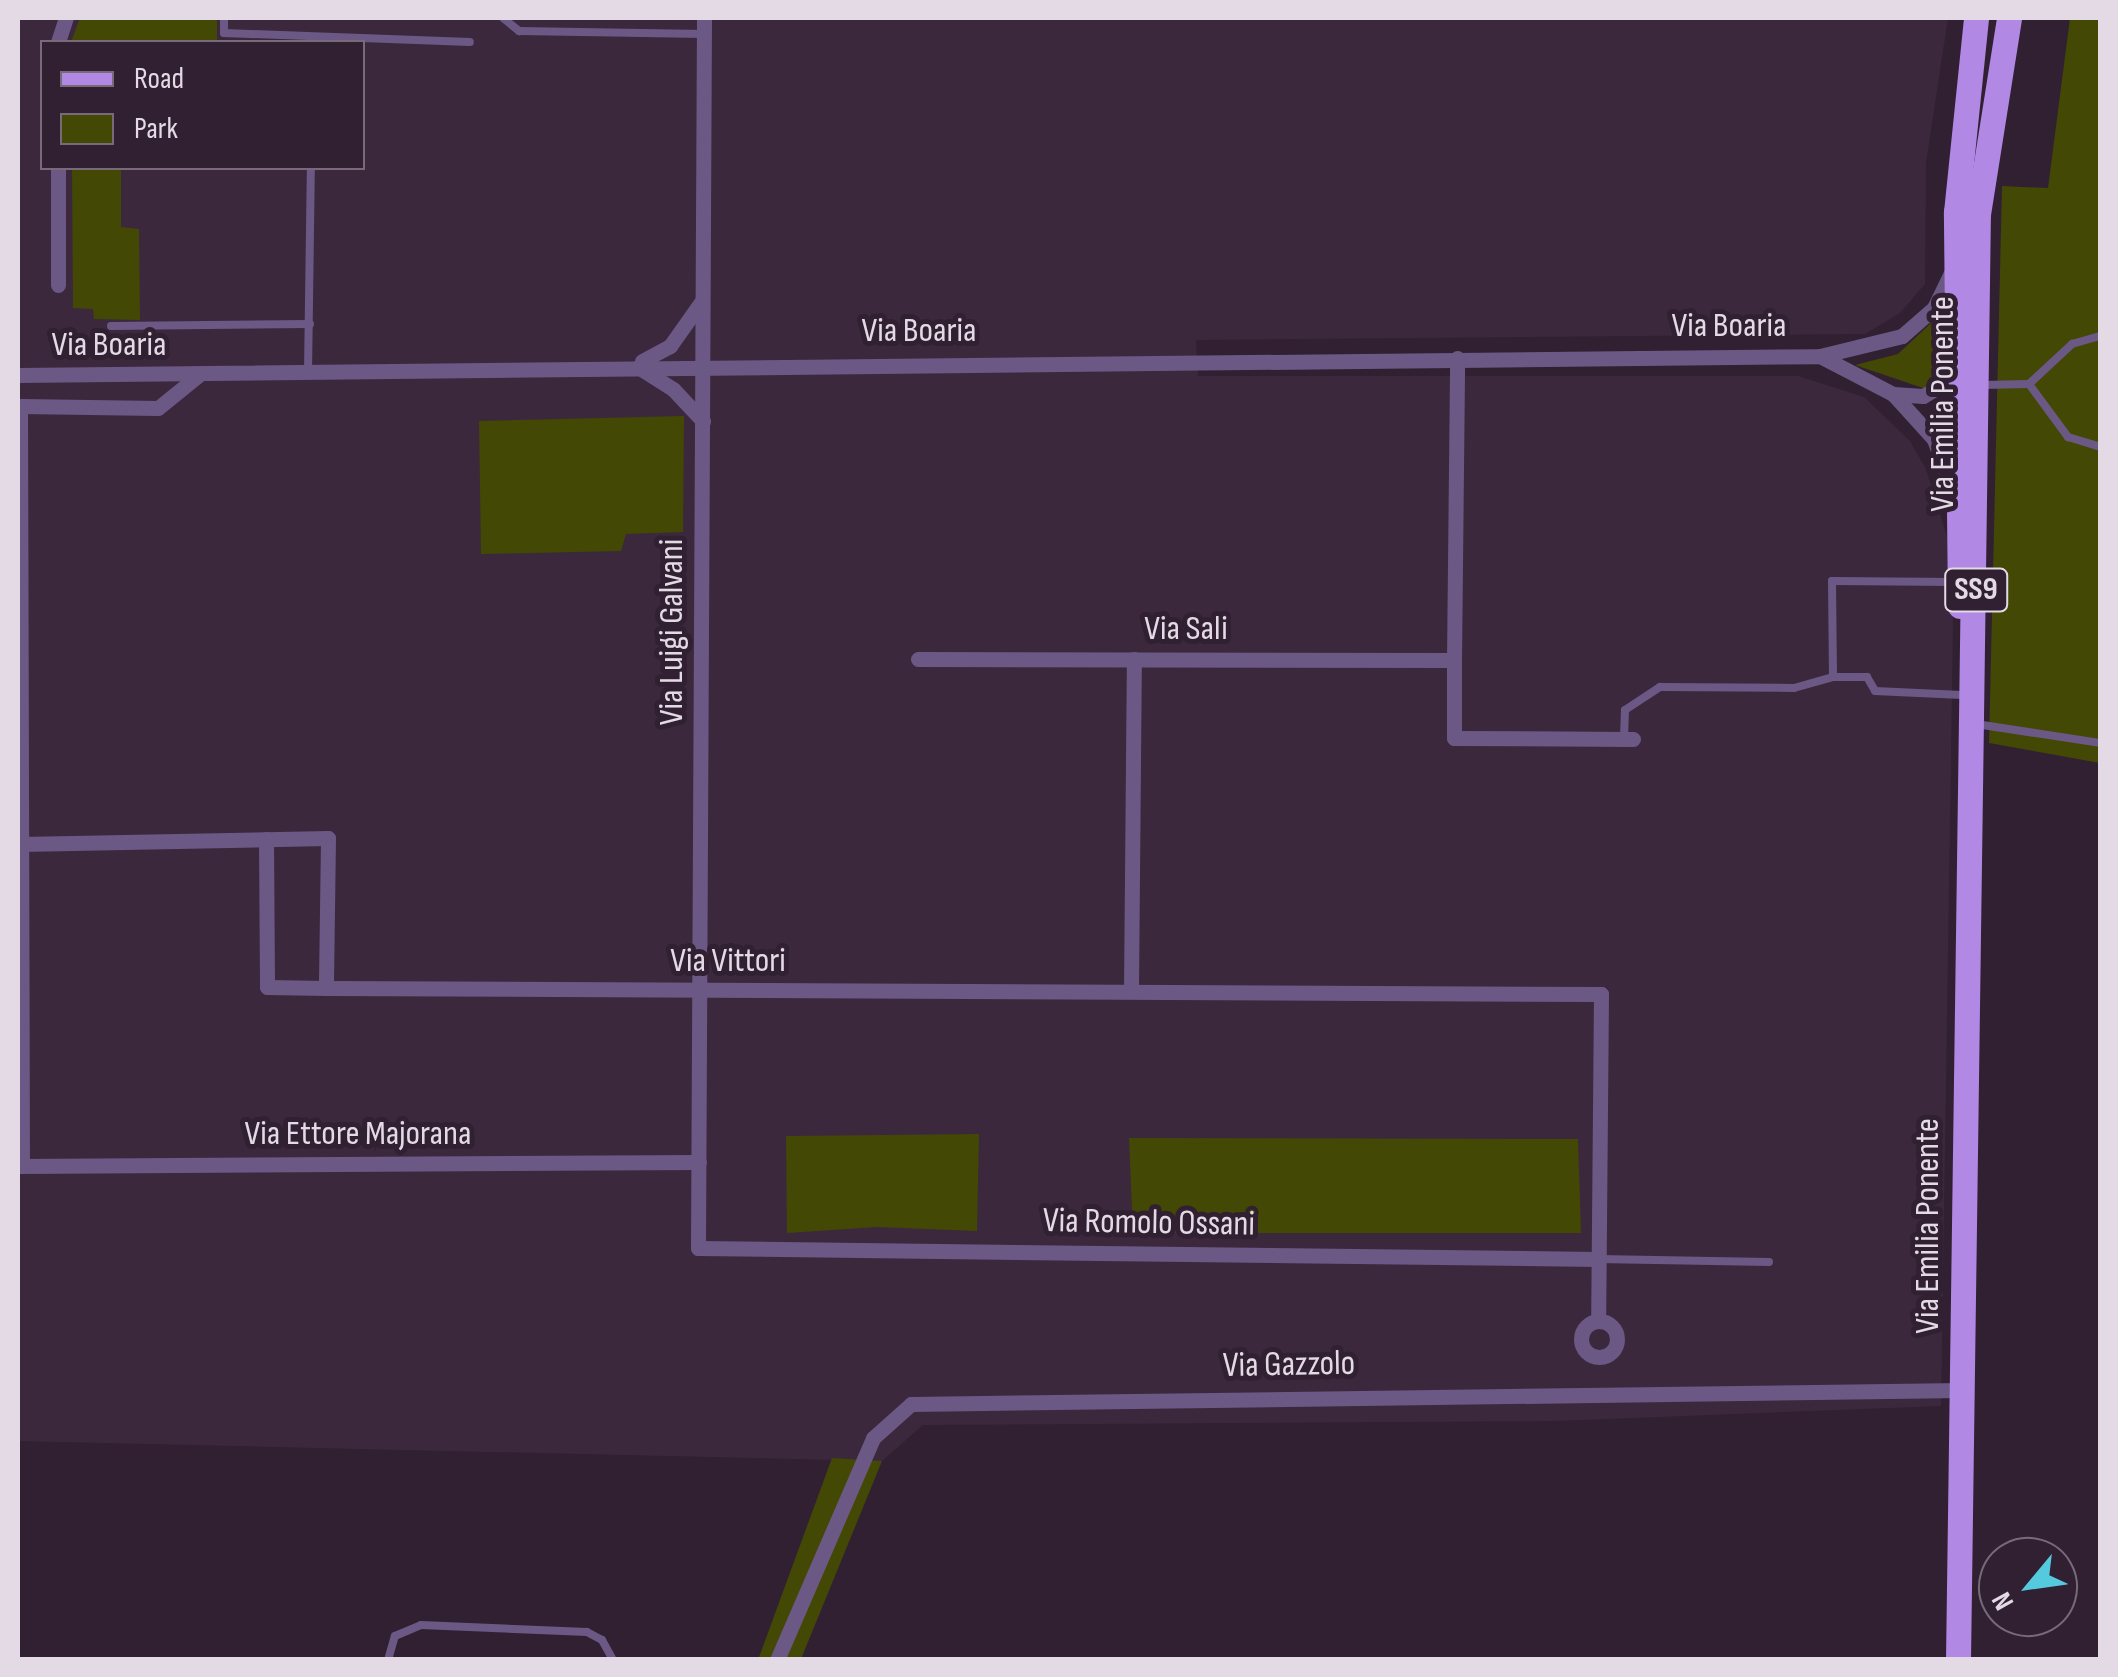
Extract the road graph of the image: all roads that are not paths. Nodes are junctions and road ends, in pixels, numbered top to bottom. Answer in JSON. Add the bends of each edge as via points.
{"nodes":[{"id":1,"x":224,"y":18,"type":"edge"},
{"id":2,"x":504,"y":18,"type":"edge"},
{"id":3,"x":1976,"y":18,"type":"edge"},
{"id":4,"x":2009,"y":18,"type":"edge"},
{"id":5,"x":704,"y":26,"type":"edge"},
{"id":6,"x":313,"y":39,"type":"edge"},
{"id":7,"x":470,"y":42,"type":"dead end"},
{"id":8,"x":58,"y":170,"type":"edge"},
{"id":9,"x":312,"y":170,"type":"edge"},
{"id":10,"x":1957,"y":262,"type":"junction"},
{"id":11,"x":58,"y":285,"type":"dead end"},
{"id":12,"x":704,"y":298,"type":"junction"},
{"id":13,"x":310,"y":324,"type":"junction"},
{"id":14,"x":111,"y":326,"type":"dead end"},
{"id":15,"x":2100,"y":336,"type":"edge"},
{"id":16,"x":1820,"y":356,"type":"junction"},
{"id":17,"x":1457,"y":358,"type":"junction"},
{"id":18,"x":704,"y":363,"type":"junction"},
{"id":19,"x":634,"y":365,"type":"junction"},
{"id":20,"x":308,"y":373,"type":"junction"},
{"id":21,"x":200,"y":374,"type":"junction"},
{"id":22,"x":18,"y":375,"type":"edge"},
{"id":23,"x":1967,"y":383,"type":"junction"},
{"id":24,"x":2028,"y":384,"type":"junction"},
{"id":25,"x":1893,"y":394,"type":"junction"},
{"id":26,"x":704,"y":421,"type":"junction"},
{"id":27,"x":2100,"y":447,"type":"edge"},
{"id":28,"x":1958,"y":508,"type":"junction"},
{"id":29,"x":1959,"y":582,"type":"junction"},
{"id":30,"x":918,"y":659,"type":"dead end"},
{"id":31,"x":1134,"y":659,"type":"junction"},
{"id":32,"x":1454,"y":660,"type":"junction"},
{"id":33,"x":1834,"y":677,"type":"junction"},
{"id":34,"x":1962,"y":694,"type":"junction"},
{"id":35,"x":1970,"y":723,"type":"junction"},
{"id":36,"x":1628,"y":739,"type":"joint"},
{"id":37,"x":2100,"y":743,"type":"edge"},
{"id":38,"x":1966,"y":794,"type":"junction"},
{"id":39,"x":266,"y":839,"type":"junction"},
{"id":40,"x":20,"y":844,"type":"edge"},
{"id":41,"x":326,"y":988,"type":"junction"},
{"id":42,"x":700,"y":991,"type":"junction"},
{"id":43,"x":1131,"y":991,"type":"junction"},
{"id":44,"x":699,"y":1162,"type":"junction"},
{"id":45,"x":20,"y":1166,"type":"edge"},
{"id":46,"x":698,"y":1248,"type":"joint"},
{"id":47,"x":1598,"y":1259,"type":"junction"},
{"id":48,"x":1769,"y":1262,"type":"dead end"},
{"id":49,"x":1598,"y":1321,"type":"junction"},
{"id":50,"x":1597,"y":1358,"type":"junction"},
{"id":51,"x":1598,"y":1390,"type":"junction"},
{"id":52,"x":1962,"y":1390,"type":"junction"},
{"id":53,"x":388,"y":1660,"type":"edge"},
{"id":54,"x":614,"y":1660,"type":"edge"},
{"id":55,"x":777,"y":1660,"type":"edge"},
{"id":56,"x":1958,"y":1660,"type":"edge"}],
"edges":[{"from":1,"to":6,"type":"lane","via":[[224,34]]},
{"from":2,"to":5,"type":"lane","via":[[519,31]]},
{"from":3,"to":10,"type":"main road","name":"Via Emilia Ponente","number":"SS9"},
{"from":4,"to":23,"type":"main road","name":"Via Emilia Ponente","number":"SS9","via":[[1978,214],[1978,344]]},
{"from":5,"to":12,"type":"street","name":"Via Luigi Galvani"},
{"from":6,"to":7,"type":"lane"},
{"from":8,"to":11,"type":"street"},
{"from":9,"to":13,"type":"lane"},
{"from":10,"to":16,"type":"street","name":"Via Boaria","via":[[1934,308],[1902,336]]},
{"from":10,"to":23,"type":"main road","name":"Via Emilia Ponente","number":"SS9"},
{"from":12,"to":18,"type":"street","name":"Via Luigi Galvani"},
{"from":12,"to":19,"type":"street","via":[[670,346]]},
{"from":13,"to":14,"type":"lane"},
{"from":13,"to":20,"type":"lane"},
{"from":15,"to":24,"type":"lane","via":[[2072,344]]},
{"from":16,"to":17,"type":"street","name":"Via Boaria"},
{"from":16,"to":25,"type":"street","name":"Via Boaria"},
{"from":17,"to":18,"type":"street","name":"Via Boaria"},
{"from":17,"to":32,"type":"street"},
{"from":18,"to":19,"type":"street","name":"Via Boaria"},
{"from":18,"to":26,"type":"street","name":"Via Luigi Galvani"},
{"from":19,"to":20,"type":"street","name":"Via Boaria"},
{"from":19,"to":26,"type":"street","via":[[673,389]]},
{"from":20,"to":21,"type":"street","name":"Via Boaria"},
{"from":21,"to":22,"type":"street","name":"Via Boaria"},
{"from":21,"to":40,"type":"street","via":[[158,408],[20,406]]},
{"from":23,"to":24,"type":"lane"},
{"from":23,"to":25,"type":"street","via":[[1924,396]]},
{"from":23,"to":28,"type":"main road","name":"Via Emilia Ponente","number":"SS9"},
{"from":23,"to":35,"type":"main road","name":"Via Emilia Ponente","number":"SS9"},
{"from":24,"to":27,"type":"lane","via":[[2068,437]]},
{"from":25,"to":28,"type":"street","name":"Via Boaria","via":[[1934,440]]},
{"from":26,"to":42,"type":"street","name":"Via Luigi Galvani"},
{"from":28,"to":29,"type":"main road","name":"Via Emilia Ponente","number":"SS9"},
{"from":29,"to":33,"type":"lane","via":[[1832,582]]},
{"from":29,"to":34,"type":"main road","name":"Via Emilia Ponente","number":"SS9"},
{"from":30,"to":31,"type":"street","name":"Via Sali"},
{"from":31,"to":32,"type":"street","name":"Via Sali"},
{"from":31,"to":43,"type":"street"},
{"from":32,"to":36,"type":"street","via":[[1454,738]]},
{"from":33,"to":34,"type":"lane","via":[[1867,677],[1874,691]]},
{"from":33,"to":36,"type":"lane","via":[[1794,688],[1660,688],[1625,710]]},
{"from":34,"to":38,"type":"main road","name":"Via Emilia Ponente","number":"SS9"},
{"from":35,"to":37,"type":"lane"},
{"from":35,"to":38,"type":"main road","name":"Via Emilia Ponente","number":"SS9"},
{"from":38,"to":52,"type":"main road","name":"Via Emilia Ponente","number":"SS9"},
{"from":39,"to":40,"type":"street"},
{"from":39,"to":41,"type":"street","name":"Via Vittori","via":[[267,987]]},
{"from":39,"to":41,"type":"street","via":[[328,838]]},
{"from":40,"to":45,"type":"street"},
{"from":41,"to":42,"type":"street","name":"Via Vittori"},
{"from":42,"to":43,"type":"street","name":"Via Vittori"},
{"from":42,"to":44,"type":"street","name":"Via Luigi Galvani"},
{"from":43,"to":47,"type":"street","name":"Via Vittori","via":[[1600,994]]},
{"from":44,"to":45,"type":"street","name":"Via Ettore Majorana"},
{"from":44,"to":46,"type":"street","name":"Via Luigi Galvani"},
{"from":46,"to":47,"type":"street","name":"Via Romolo Ossani"},
{"from":47,"to":48,"type":"lane"},
{"from":47,"to":49,"type":"street"},
{"from":49,"to":50,"type":"street","via":[[1581,1336],[1582,1348]]},
{"from":49,"to":50,"type":"street","via":[[1610,1324],[1617,1340],[1609,1355]]},
{"from":50,"to":51,"type":"street"},
{"from":51,"to":52,"type":"street","name":"Via Gazzolo"},
{"from":51,"to":55,"type":"street","name":"Via Gazzolo","via":[[911,1404],[873,1438]]},
{"from":52,"to":56,"type":"main road","name":"Via Emilia Ponente","number":"SS9"},
{"from":53,"to":54,"type":"lane","via":[[395,1636],[421,1625],[587,1632],[602,1640]]}]}
